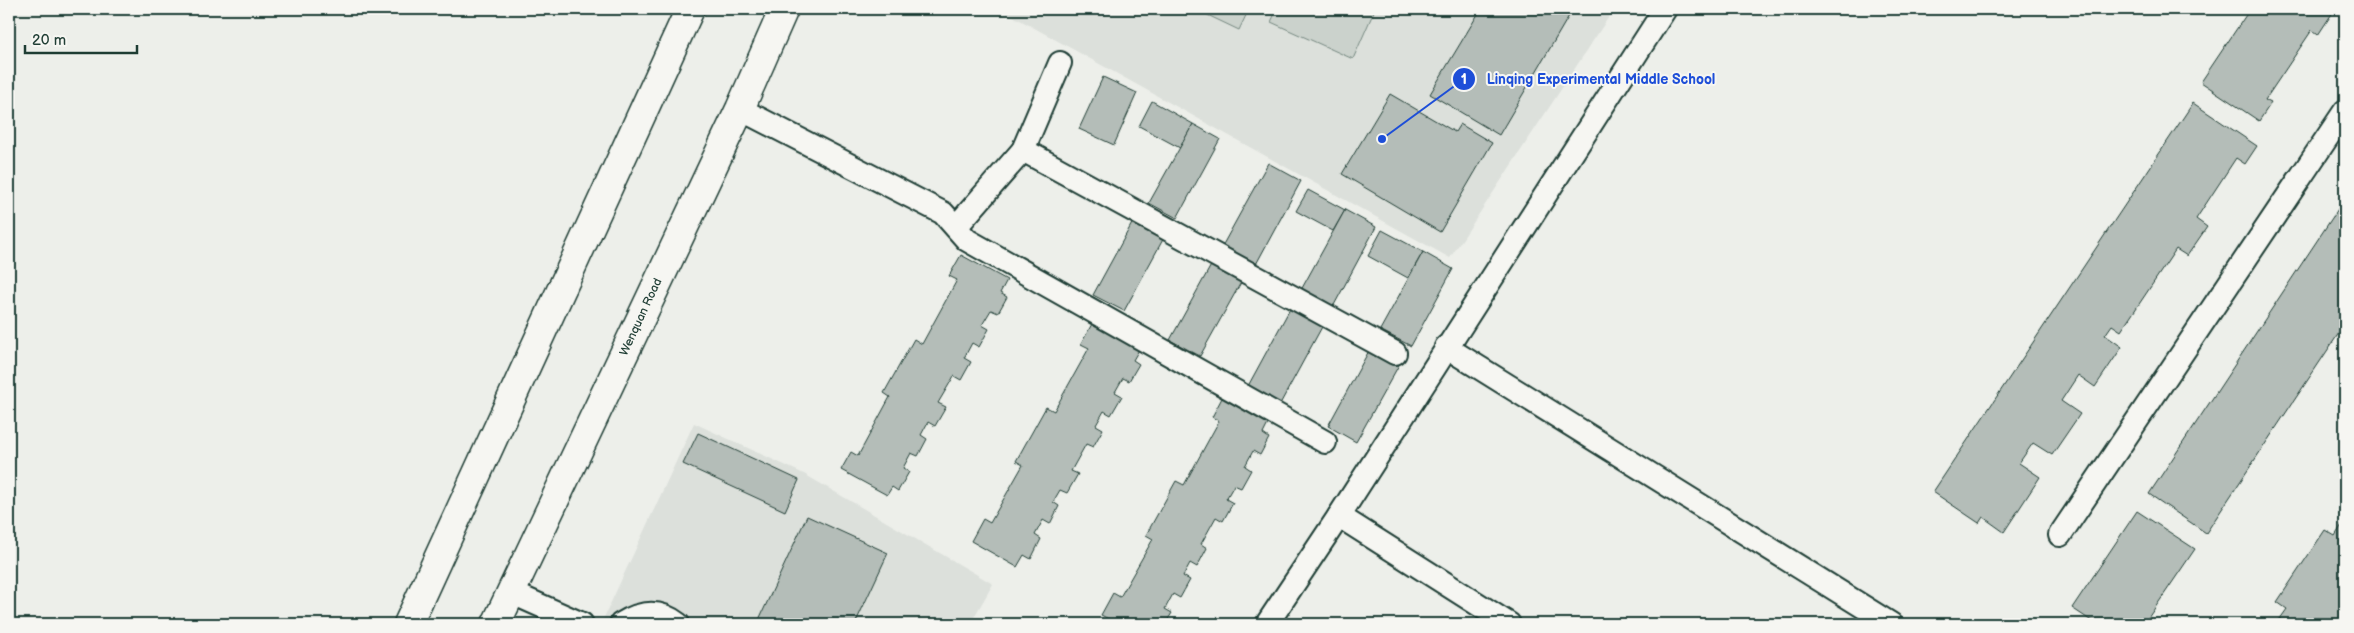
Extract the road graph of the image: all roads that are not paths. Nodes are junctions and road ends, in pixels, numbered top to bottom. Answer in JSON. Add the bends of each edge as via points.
{"nodes":[{"id":1,"x":690,"y":9,"type":"edge"},
{"id":2,"x":784,"y":9,"type":"edge"},
{"id":3,"x":1665,"y":9,"type":"edge"},
{"id":4,"x":1060,"y":63,"type":"dead end"},
{"id":5,"x":740,"y":110,"type":"junction"},
{"id":6,"x":2345,"y":111,"type":"edge"},
{"id":7,"x":1023,"y":150,"type":"junction"},
{"id":8,"x":956,"y":227,"type":"junction"},
{"id":9,"x":1446,"y":347,"type":"junction"},
{"id":10,"x":1395,"y":353,"type":"dead end"},
{"id":11,"x":1325,"y":442,"type":"dead end"},
{"id":12,"x":1339,"y":516,"type":"junction"},
{"id":13,"x":2060,"y":535,"type":"dead end"},
{"id":14,"x":510,"y":592,"type":"junction"},
{"id":15,"x":408,"y":624,"type":"edge"},
{"id":16,"x":496,"y":624,"type":"edge"},
{"id":17,"x":582,"y":624,"type":"edge"},
{"id":18,"x":621,"y":624,"type":"edge"},
{"id":19,"x":678,"y":624,"type":"edge"},
{"id":20,"x":1267,"y":624,"type":"edge"},
{"id":21,"x":1509,"y":624,"type":"edge"},
{"id":22,"x":1891,"y":624,"type":"edge"}],
"edges":[{"from":1,"to":15,"type":"main road"},
{"from":2,"to":5,"type":"main road","name":"Wenquan Road"},
{"from":3,"to":9,"type":"lane"},
{"from":4,"to":7,"type":"lane"},
{"from":5,"to":8,"type":"lane","via":[[943,213]]},
{"from":5,"to":14,"type":"main road","name":"Wenquan Road"},
{"from":6,"to":13,"type":"lane"},
{"from":7,"to":8,"type":"lane"},
{"from":7,"to":10,"type":"lane"},
{"from":8,"to":11,"type":"lane","via":[[967,240]]},
{"from":9,"to":12,"type":"lane"},
{"from":9,"to":22,"type":"lane"},
{"from":12,"to":20,"type":"lane"},
{"from":12,"to":21,"type":"lane"},
{"from":14,"to":16,"type":"main road","name":"Wenquan Road"},
{"from":14,"to":17,"type":"lane"},
{"from":18,"to":19,"type":"lane","via":[[633,616],[648,613],[663,615]]}]}
